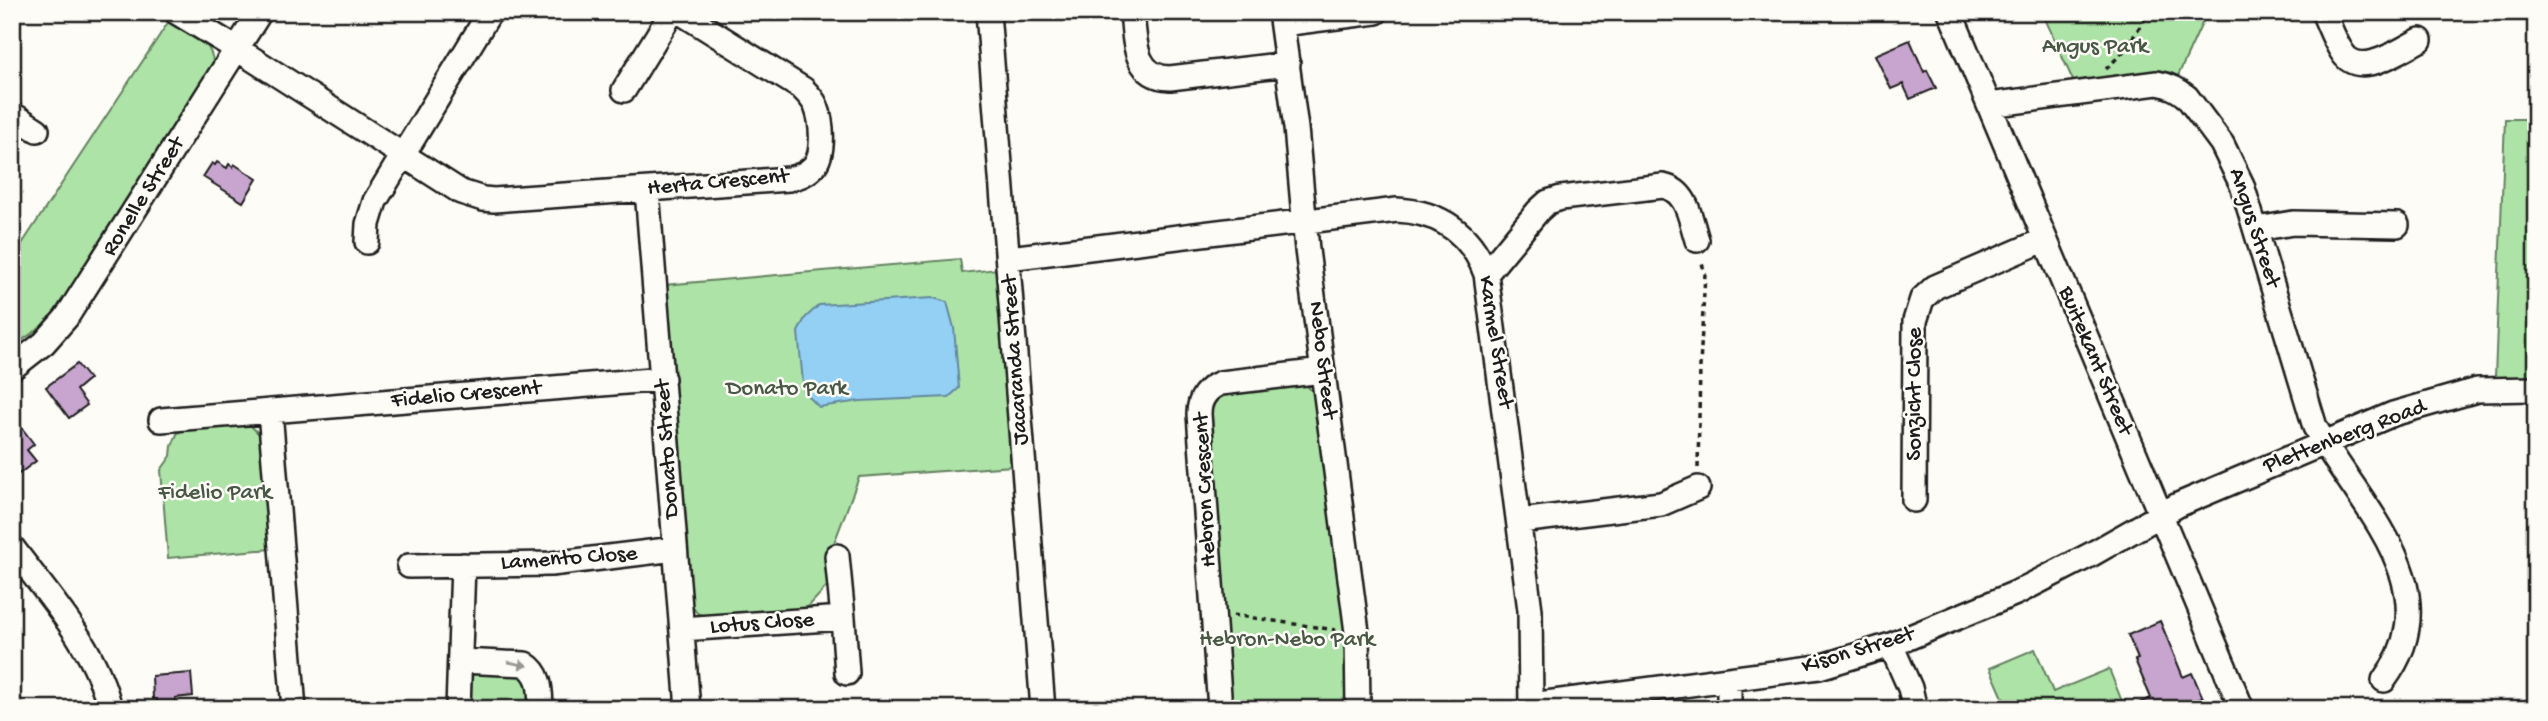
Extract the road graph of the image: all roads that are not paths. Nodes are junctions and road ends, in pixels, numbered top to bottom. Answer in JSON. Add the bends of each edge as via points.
{"nodes":[{"id":1,"x":176,"y":12,"type":"edge"},
{"id":2,"x":260,"y":12,"type":"edge"},
{"id":3,"x":490,"y":12,"type":"edge"},
{"id":4,"x":673,"y":12,"type":"edge"},
{"id":5,"x":680,"y":12,"type":"edge"},
{"id":6,"x":988,"y":12,"type":"edge"},
{"id":7,"x":1132,"y":12,"type":"edge"},
{"id":8,"x":1376,"y":12,"type":"edge"},
{"id":9,"x":1950,"y":12,"type":"edge"},
{"id":10,"x":2323,"y":12,"type":"edge"},
{"id":11,"x":1281,"y":18,"type":"edge"},
{"id":12,"x":2420,"y":40,"type":"dead end"},
{"id":13,"x":237,"y":48,"type":"junction"},
{"id":14,"x":1288,"y":64,"type":"junction"},
{"id":15,"x":624,"y":90,"type":"dead end"},
{"id":16,"x":1989,"y":105,"type":"junction"},
{"id":17,"x":12,"y":114,"type":"edge"},
{"id":18,"x":37,"y":130,"type":"dead end"},
{"id":19,"x":403,"y":154,"type":"junction"},
{"id":20,"x":647,"y":190,"type":"junction"},
{"id":21,"x":1306,"y":221,"type":"junction"},
{"id":22,"x":2397,"y":225,"type":"dead end"},
{"id":23,"x":2257,"y":229,"type":"junction"},
{"id":24,"x":1697,"y":240,"type":"road end"},
{"id":25,"x":2044,"y":240,"type":"junction"},
{"id":26,"x":367,"y":242,"type":"dead end"},
{"id":27,"x":1008,"y":258,"type":"junction"},
{"id":28,"x":1486,"y":274,"type":"junction"},
{"id":29,"x":12,"y":368,"type":"edge"},
{"id":30,"x":1323,"y":371,"type":"junction"},
{"id":31,"x":663,"y":379,"type":"junction"},
{"id":32,"x":2536,"y":389,"type":"edge"},
{"id":33,"x":270,"y":411,"type":"junction"},
{"id":34,"x":161,"y":419,"type":"dead end"},
{"id":35,"x":2324,"y":443,"type":"junction"},
{"id":36,"x":1698,"y":488,"type":"road end"},
{"id":37,"x":1914,"y":500,"type":"dead end"},
{"id":38,"x":2161,"y":515,"type":"junction"},
{"id":39,"x":1520,"y":521,"type":"junction"},
{"id":40,"x":12,"y":547,"type":"edge"},
{"id":41,"x":675,"y":549,"type":"junction"},
{"id":42,"x":837,"y":556,"type":"dead end"},
{"id":43,"x":463,"y":565,"type":"junction"},
{"id":44,"x":409,"y":566,"type":"dead end"},
{"id":45,"x":843,"y":618,"type":"junction"},
{"id":46,"x":682,"y":629,"type":"junction"},
{"id":47,"x":1891,"y":645,"type":"junction"},
{"id":48,"x":461,"y":661,"type":"junction"},
{"id":49,"x":848,"y":673,"type":"dead end"},
{"id":50,"x":1729,"y":680,"type":"junction"},
{"id":51,"x":2384,"y":680,"type":"dead end"},
{"id":52,"x":1531,"y":707,"type":"edge"},
{"id":53,"x":110,"y":709,"type":"edge"},
{"id":54,"x":293,"y":709,"type":"edge"},
{"id":55,"x":458,"y":709,"type":"edge"},
{"id":56,"x":541,"y":709,"type":"edge"},
{"id":57,"x":688,"y":709,"type":"edge"},
{"id":58,"x":1043,"y":709,"type":"edge"},
{"id":59,"x":1220,"y":709,"type":"edge"},
{"id":60,"x":1358,"y":709,"type":"edge"},
{"id":61,"x":1729,"y":709,"type":"edge"},
{"id":62,"x":1916,"y":709,"type":"edge"},
{"id":63,"x":2242,"y":709,"type":"edge"}],
"edges":[{"from":1,"to":13,"type":"street","name":"Herta Crescent"},
{"from":2,"to":13,"type":"street","name":"Ronelle Street"},
{"from":3,"to":19,"type":"street"},
{"from":4,"to":15,"type":"street"},
{"from":5,"to":20,"type":"street","name":"Herta Crescent","via":[[803,89],[818,109],[820,150],[813,167],[789,179]]},
{"from":6,"to":27,"type":"street","name":"Jacaranda Street"},
{"from":7,"to":14,"type":"street","via":[[1139,59],[1157,76]]},
{"from":8,"to":11,"type":"street"},
{"from":9,"to":16,"type":"street","name":"Buitekant Street"},
{"from":10,"to":12,"type":"street","via":[[2342,54],[2356,63],[2381,60]]},
{"from":11,"to":14,"type":"street","name":"Nebo Street"},
{"from":13,"to":19,"type":"street","name":"Herta Crescent"},
{"from":13,"to":29,"type":"street","name":"Ronelle Street","via":[[66,318]]},
{"from":14,"to":21,"type":"street","name":"Nebo Street"},
{"from":16,"to":23,"type":"street","name":"Angus Street","via":[[2157,83],[2181,91],[2228,155]]},
{"from":16,"to":25,"type":"street","name":"Buitekant Street"},
{"from":17,"to":18,"type":"street"},
{"from":19,"to":20,"type":"street","name":"Herta Crescent","via":[[461,192],[483,200]]},
{"from":19,"to":26,"type":"street","via":[[371,209]]},
{"from":20,"to":31,"type":"street","name":"Donato Street"},
{"from":21,"to":27,"type":"street","name":"Karmel Street"},
{"from":21,"to":28,"type":"street","name":"Karmel Street","via":[[1397,210],[1426,213],[1463,235]]},
{"from":21,"to":30,"type":"street","name":"Nebo Street"},
{"from":22,"to":23,"type":"street","via":[[2293,223]]},
{"from":23,"to":35,"type":"street","name":"Angus Street","via":[[2315,427]]},
{"from":24,"to":28,"type":"street","via":[[1683,198],[1671,188],[1561,198],[1543,206]]},
{"from":25,"to":37,"type":"street","name":"Sonzicht Close","via":[[1935,287],[1918,306],[1914,321]]},
{"from":25,"to":38,"type":"street","name":"Buitekant Street"},
{"from":27,"to":58,"type":"street","name":"Jacaranda Street"},
{"from":28,"to":39,"type":"street","name":"Karmel Street"},
{"from":30,"to":59,"type":"street","name":"Hebron Crescent","via":[[1222,383],[1200,401]]},
{"from":30,"to":60,"type":"street","name":"Nebo Street","via":[[1357,632]]},
{"from":31,"to":33,"type":"street","name":"Fidelio Crescent"},
{"from":31,"to":41,"type":"street","name":"Donato Street"},
{"from":32,"to":35,"type":"street","name":"Plettenberg Road","via":[[2463,393],[2393,414]]},
{"from":33,"to":34,"type":"street","name":"Fidelio Crescent"},
{"from":33,"to":54,"type":"street"},
{"from":35,"to":38,"type":"street","name":"Plettenberg Road"},
{"from":35,"to":51,"type":"street","name":"Angus Street","via":[[2388,537],[2407,591],[2404,645]]},
{"from":36,"to":39,"type":"street","via":[[1661,504]]},
{"from":38,"to":47,"type":"street","name":"Kison Street","via":[[2016,593]]},
{"from":38,"to":63,"type":"street","name":"Buitekant Street"},
{"from":39,"to":52,"type":"street","name":"Karmel Street","via":[[1531,618]]},
{"from":40,"to":53,"type":"street","via":[[83,643]]},
{"from":41,"to":43,"type":"street","name":"Lamento Close","via":[[551,564]]},
{"from":41,"to":46,"type":"street","name":"Donato Street"},
{"from":42,"to":45,"type":"street","name":"Lotus Close"},
{"from":43,"to":44,"type":"street","name":"Lamento Close"},
{"from":43,"to":48,"type":"street"},
{"from":45,"to":46,"type":"street","name":"Lotus Close"},
{"from":45,"to":49,"type":"street","name":"Lotus Close"},
{"from":46,"to":57,"type":"street","name":"Donato Street"},
{"from":47,"to":50,"type":"street","name":"Kison Street","via":[[1819,667]]},
{"from":47,"to":62,"type":"street"},
{"from":48,"to":55,"type":"street"},
{"from":48,"to":56,"type":"street","one_way":true,"via":[[532,668],[539,681]]},
{"from":50,"to":52,"type":"street","name":"Kison Street"},
{"from":50,"to":61,"type":"street"}]}
